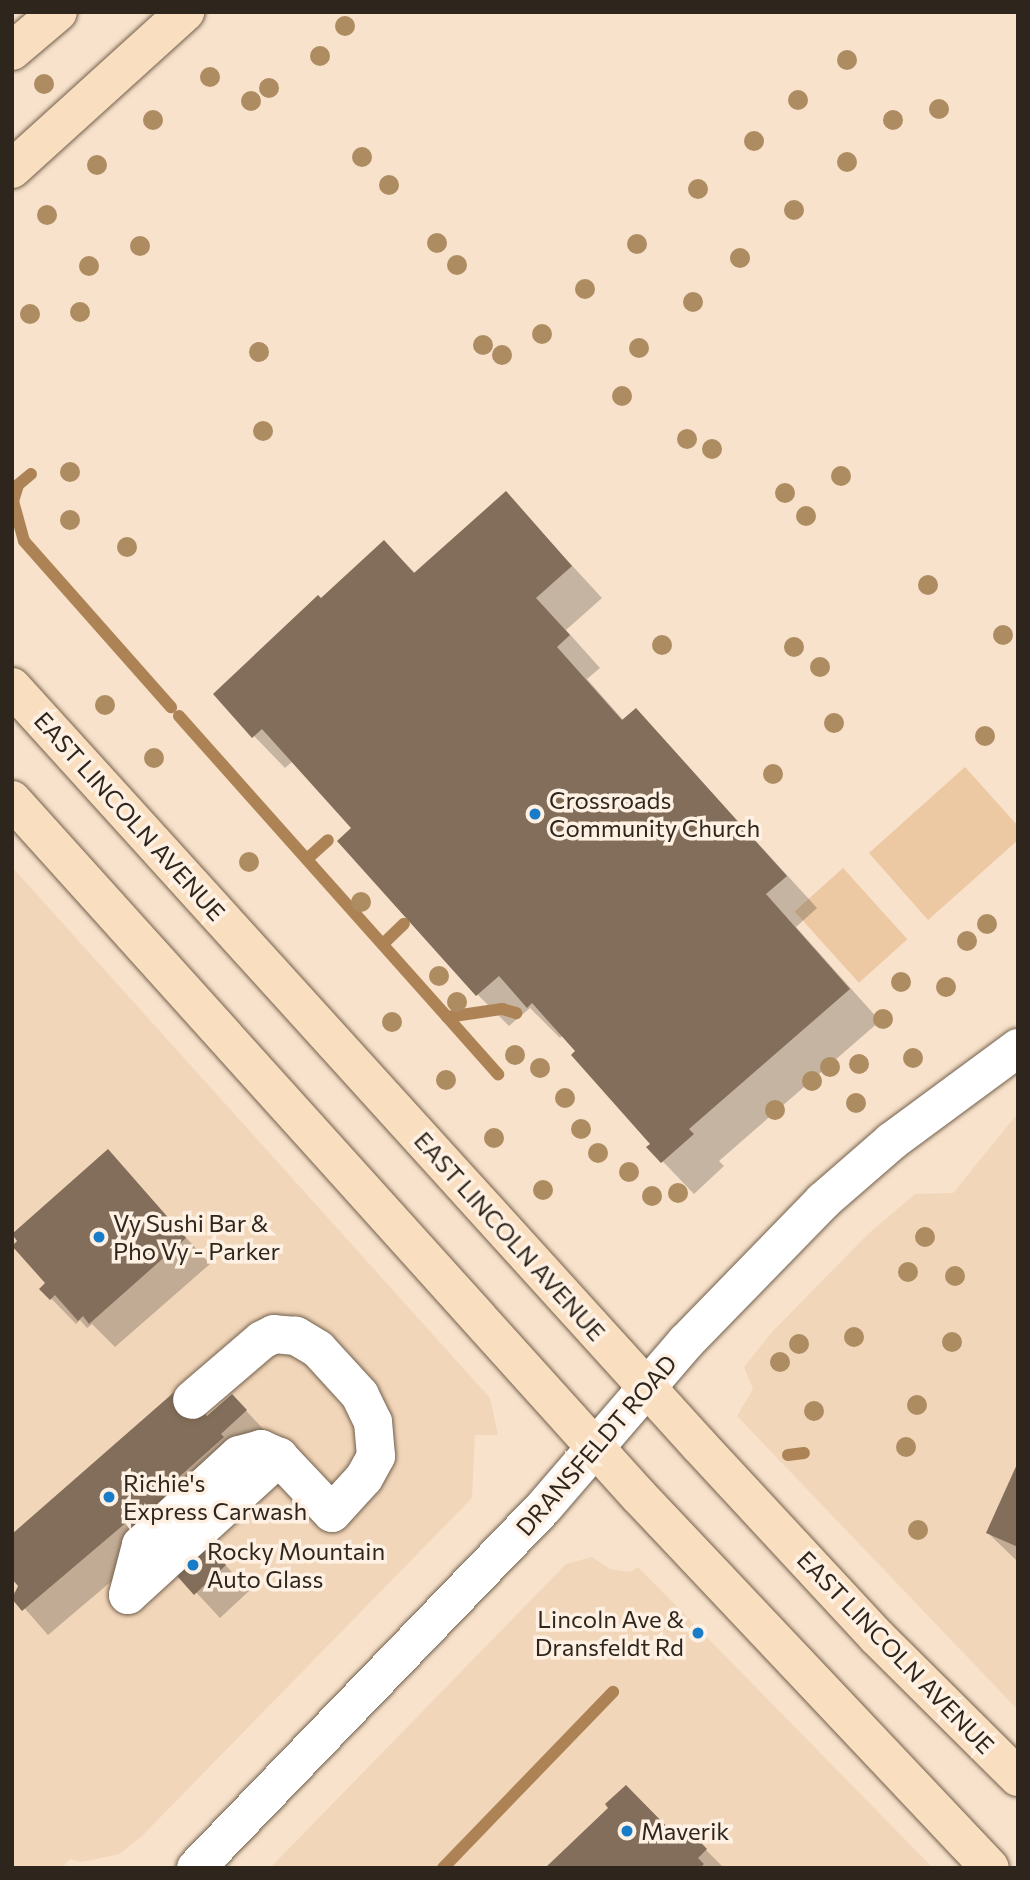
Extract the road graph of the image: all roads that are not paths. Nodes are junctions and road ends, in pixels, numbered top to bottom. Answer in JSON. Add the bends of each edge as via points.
{"nodes":[{"id":1,"x":58,"y":12,"type":"edge"},
{"id":2,"x":185,"y":12,"type":"edge"},
{"id":3,"x":12,"y":51,"type":"edge"},
{"id":4,"x":12,"y":169,"type":"edge"},
{"id":5,"x":12,"y":687,"type":"edge"},
{"id":6,"x":12,"y":800,"type":"edge"},
{"id":7,"x":1018,"y":1048,"type":"edge"},
{"id":8,"x":646,"y":1387,"type":"junction"},
{"id":9,"x":192,"y":1400,"type":"dead end"},
{"id":10,"x":596,"y":1447,"type":"junction"},
{"id":11,"x":128,"y":1595,"type":"dead end"},
{"id":12,"x":1018,"y":1777,"type":"edge"},
{"id":13,"x":196,"y":1868,"type":"edge"},
{"id":14,"x":990,"y":1868,"type":"edge"}],
"edges":[{"from":1,"to":3,"type":"main road"},
{"from":2,"to":4,"type":"main road"},
{"from":5,"to":8,"type":"main road","name":"EAST LINCOLN AVENUE"},
{"from":6,"to":10,"type":"main road"},
{"from":7,"to":8,"type":"street","name":"DRANSFELDT ROAD","via":[[842,1183]]},
{"from":8,"to":10,"type":"street","name":"DRANSFELDT ROAD"},
{"from":8,"to":12,"type":"main road","name":"EAST LINCOLN AVENUE","via":[[877,1637]]},
{"from":9,"to":11,"type":"street","via":[[248,1349],[274,1334],[296,1336],[317,1349],[364,1401],[377,1445],[368,1472],[332,1513],[279,1457],[261,1449],[239,1455],[141,1545]]},
{"from":10,"to":13,"type":"street","name":"DRANSFELDT ROAD"},
{"from":10,"to":14,"type":"main road","via":[[834,1707]]}]}
